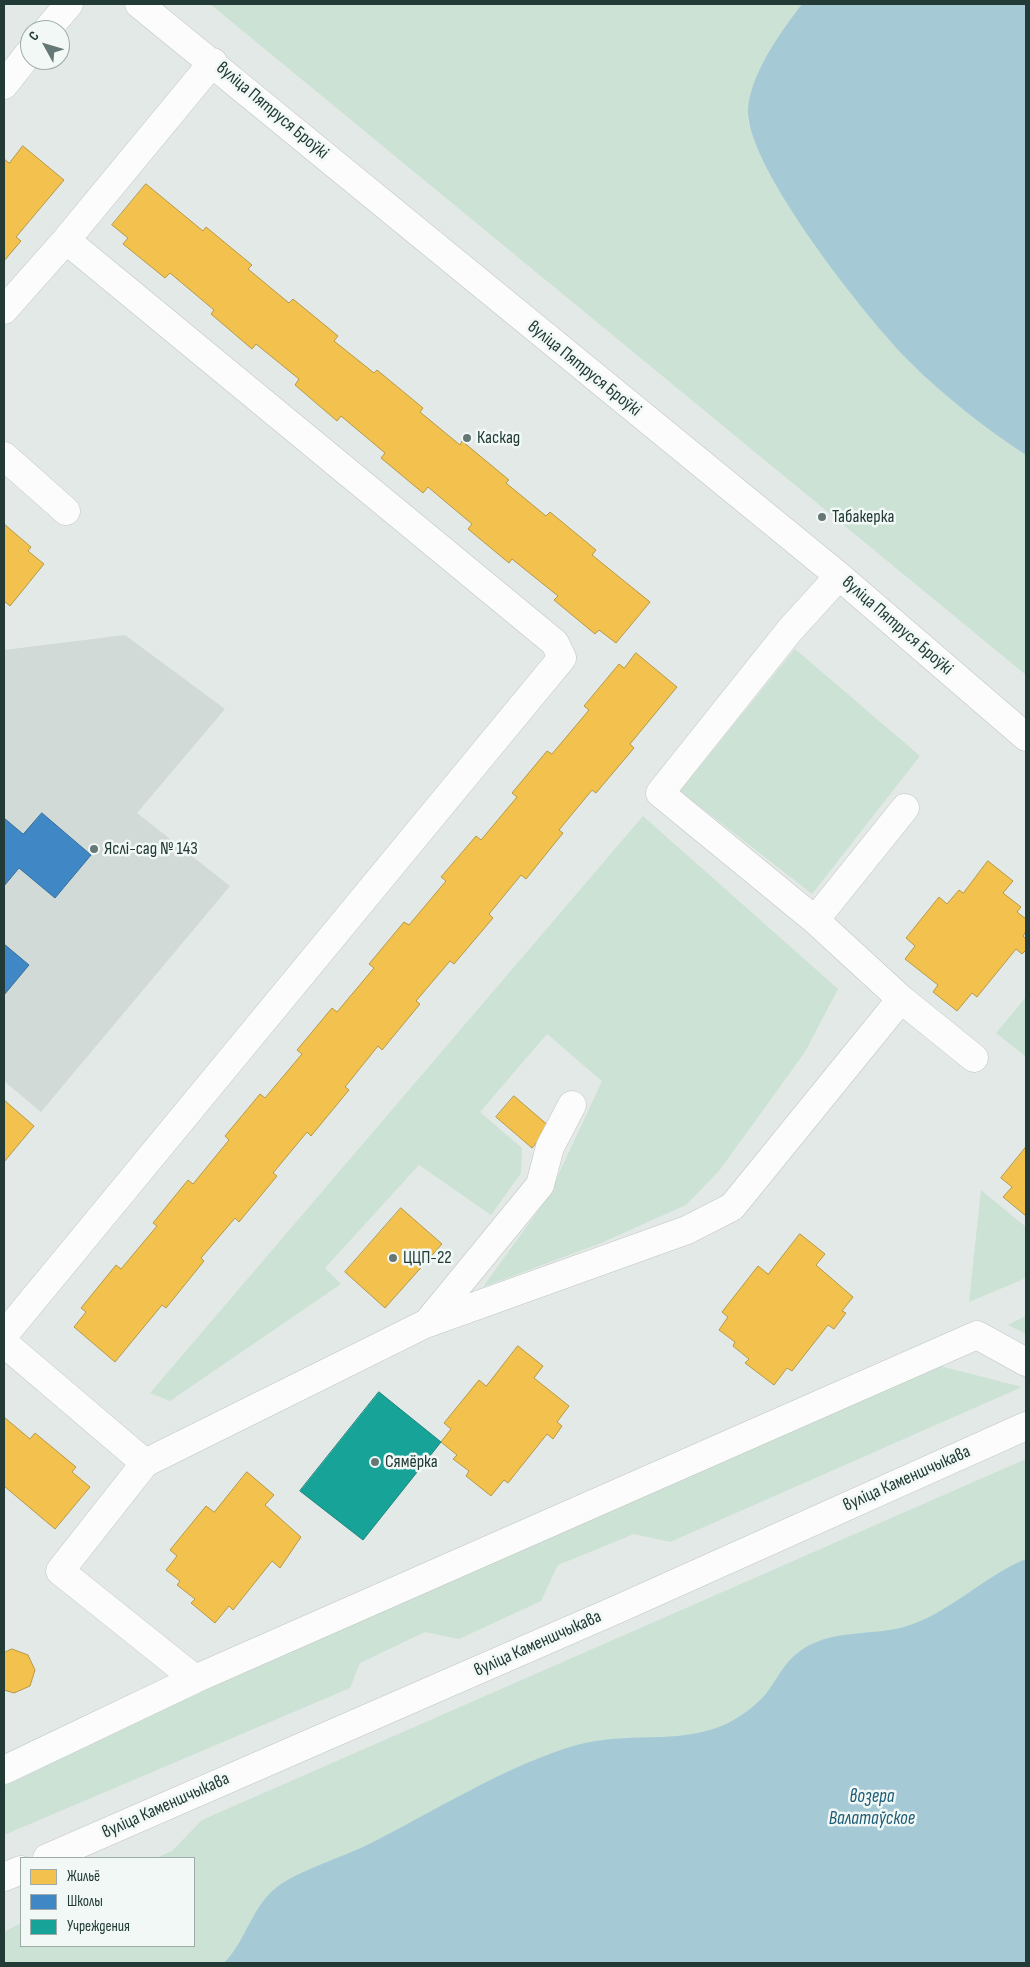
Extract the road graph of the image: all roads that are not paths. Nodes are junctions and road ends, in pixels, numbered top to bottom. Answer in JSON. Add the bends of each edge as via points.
{"nodes":[{"id":1,"x":68,"y":4,"type":"edge"},
{"id":2,"x":139,"y":4,"type":"edge"},
{"id":3,"x":56,"y":20,"type":"edge"},
{"id":4,"x":213,"y":62,"type":"junction"},
{"id":5,"x":20,"y":65,"type":"edge"},
{"id":6,"x":4,"y":85,"type":"edge"},
{"id":7,"x":66,"y":240,"type":"junction"},
{"id":8,"x":4,"y":310,"type":"edge"},
{"id":9,"x":4,"y":456,"type":"edge"},
{"id":10,"x":66,"y":511,"type":"dead end"},
{"id":11,"x":839,"y":576,"type":"junction"},
{"id":12,"x":1026,"y":737,"type":"edge"},
{"id":13,"x":904,"y":808,"type":"dead end"},
{"id":14,"x":815,"y":920,"type":"junction"},
{"id":15,"x":901,"y":999,"type":"junction"},
{"id":16,"x":974,"y":1058,"type":"dead end"},
{"id":17,"x":572,"y":1105,"type":"dead end"},
{"id":18,"x":427,"y":1323,"type":"junction"},
{"id":19,"x":4,"y":1335,"type":"edge"},
{"id":20,"x":4,"y":1343,"type":"edge"},
{"id":21,"x":1026,"y":1362,"type":"edge"},
{"id":22,"x":1026,"y":1426,"type":"edge"},
{"id":23,"x":145,"y":1463,"type":"junction"},
{"id":24,"x":195,"y":1679,"type":"junction"},
{"id":25,"x":4,"y":1770,"type":"edge"},
{"id":26,"x":49,"y":1857,"type":"edge"},
{"id":27,"x":20,"y":1870,"type":"edge"},
{"id":28,"x":4,"y":1877,"type":"edge"}],
"edges":[{"from":1,"to":3,"type":"street"},
{"from":2,"to":4,"type":"street","name":"вуліца Пятруся Броўкі"},
{"from":4,"to":7,"type":"street"},
{"from":4,"to":11,"type":"street","name":"вуліца Пятруся Броўкі"},
{"from":5,"to":6,"type":"street"},
{"from":7,"to":8,"type":"street"},
{"from":7,"to":19,"type":"street","via":[[555,643],[562,658]]},
{"from":9,"to":10,"type":"street"},
{"from":11,"to":12,"type":"street","name":"вуліца Пятруся Броўкі"},
{"from":11,"to":14,"type":"street","via":[[790,630],[660,793]]},
{"from":13,"to":14,"type":"street"},
{"from":14,"to":15,"type":"street"},
{"from":15,"to":16,"type":"street"},
{"from":15,"to":18,"type":"street","via":[[732,1207],[687,1230]]},
{"from":17,"to":18,"type":"street","via":[[550,1146],[540,1185]]},
{"from":18,"to":23,"type":"street"},
{"from":20,"to":23,"type":"street"},
{"from":21,"to":24,"type":"street","via":[[977,1335]]},
{"from":22,"to":26,"type":"street","name":"вуліца Каменшчыкава","via":[[627,1605]]},
{"from":23,"to":24,"type":"street","via":[[60,1571]]},
{"from":24,"to":25,"type":"street"},
{"from":27,"to":28,"type":"street"}]}
